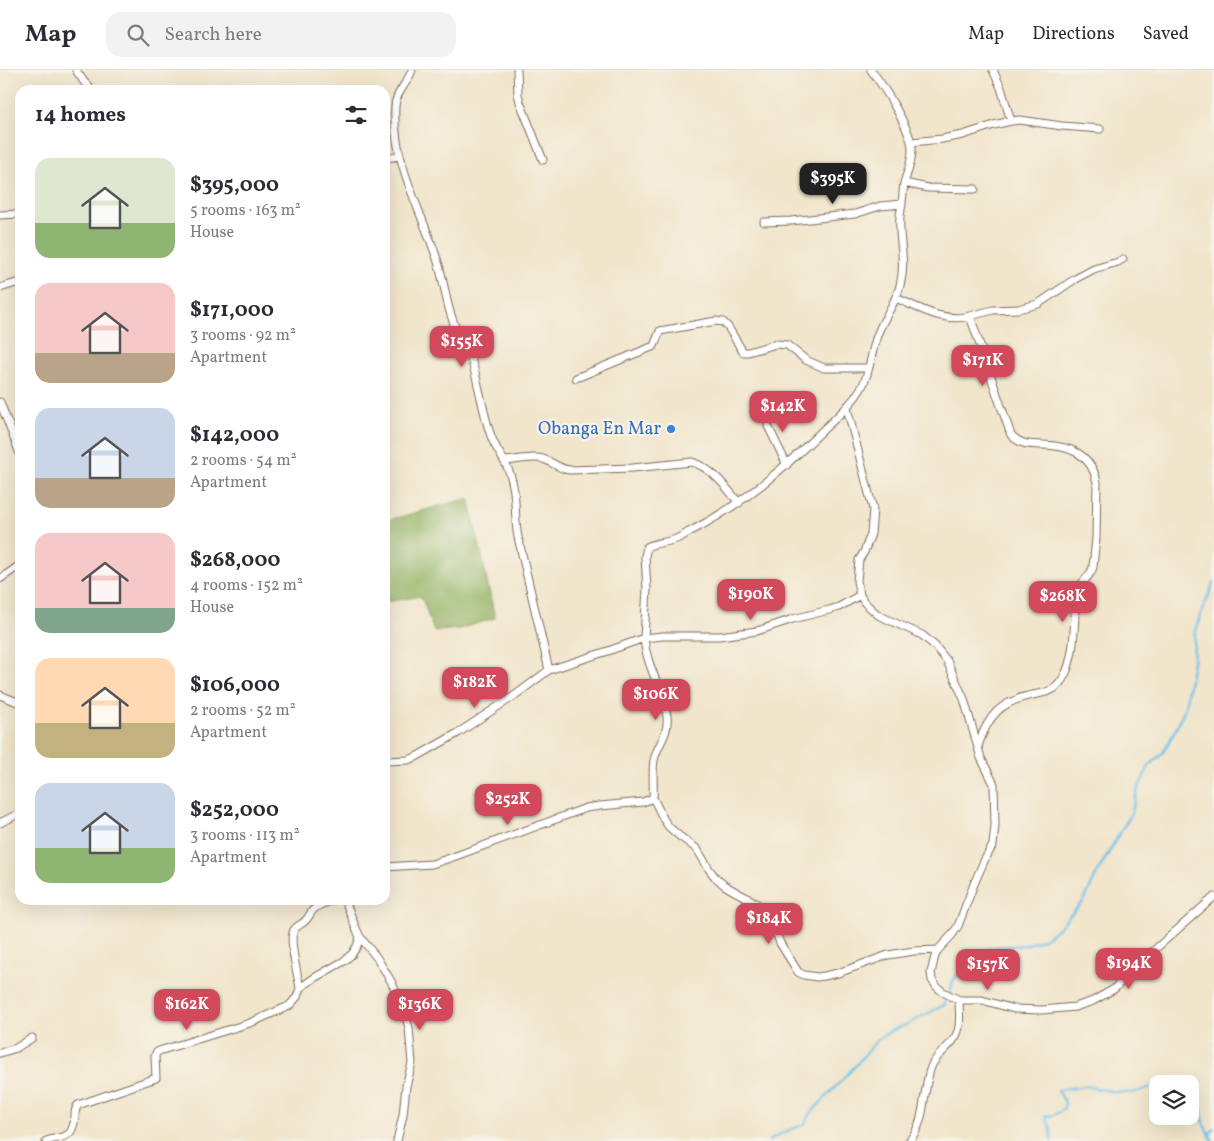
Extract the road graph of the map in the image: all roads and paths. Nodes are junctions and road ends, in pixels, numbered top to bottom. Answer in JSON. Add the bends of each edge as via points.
{"nodes":[{"id":1,"x":76,"y":70,"type":"edge"},
{"id":2,"x":412,"y":70,"type":"edge"},
{"id":3,"x":516,"y":70,"type":"edge"},
{"id":4,"x":871,"y":70,"type":"edge"},
{"id":5,"x":993,"y":70,"type":"edge"},
{"id":6,"x":87,"y":85,"type":"edge"},
{"id":7,"x":1011,"y":121,"type":"junction"},
{"id":8,"x":1100,"y":129,"type":"dead end"},
{"id":9,"x":911,"y":142,"type":"junction"},
{"id":10,"x":400,"y":156,"type":"junction"},
{"id":11,"x":390,"y":157,"type":"edge"},
{"id":12,"x":543,"y":160,"type":"dead end"},
{"id":13,"x":904,"y":184,"type":"junction"},
{"id":14,"x":975,"y":189,"type":"dead end"},
{"id":15,"x":902,"y":204,"type":"junction"},
{"id":16,"x":15,"y":214,"type":"edge"},
{"id":17,"x":0,"y":215,"type":"edge"},
{"id":18,"x":764,"y":222,"type":"dead end"},
{"id":19,"x":1122,"y":260,"type":"dead end"},
{"id":20,"x":15,"y":283,"type":"edge"},
{"id":21,"x":0,"y":288,"type":"edge"},
{"id":22,"x":896,"y":298,"type":"junction"},
{"id":23,"x":970,"y":316,"type":"junction"},
{"id":24,"x":868,"y":368,"type":"junction"},
{"id":25,"x":576,"y":378,"type":"dead end"},
{"id":26,"x":0,"y":402,"type":"edge"},
{"id":27,"x":768,"y":402,"type":"dead end"},
{"id":28,"x":847,"y":408,"type":"junction"},
{"id":29,"x":15,"y":441,"type":"edge"},
{"id":30,"x":506,"y":462,"type":"junction"},
{"id":31,"x":787,"y":465,"type":"junction"},
{"id":32,"x":738,"y":503,"type":"junction"},
{"id":33,"x":15,"y":568,"type":"edge"},
{"id":34,"x":0,"y":579,"type":"edge"},
{"id":35,"x":860,"y":595,"type":"junction"},
{"id":36,"x":644,"y":638,"type":"junction"},
{"id":37,"x":549,"y":670,"type":"junction"},
{"id":38,"x":0,"y":695,"type":"edge"},
{"id":39,"x":15,"y":701,"type":"edge"},
{"id":40,"x":978,"y":746,"type":"junction"},
{"id":41,"x":390,"y":761,"type":"edge"},
{"id":42,"x":653,"y":798,"type":"junction"},
{"id":43,"x":15,"y":816,"type":"edge"},
{"id":44,"x":0,"y":823,"type":"edge"},
{"id":45,"x":390,"y":867,"type":"edge"},
{"id":46,"x":1214,"y":897,"type":"edge"},
{"id":47,"x":321,"y":905,"type":"edge"},
{"id":48,"x":347,"y":905,"type":"edge"},
{"id":49,"x":360,"y":937,"type":"junction"},
{"id":50,"x":938,"y":950,"type":"junction"},
{"id":51,"x":300,"y":988,"type":"junction"},
{"id":52,"x":959,"y":1000,"type":"junction"},
{"id":53,"x":32,"y":1038,"type":"dead end"},
{"id":54,"x":0,"y":1053,"type":"edge"},
{"id":55,"x":46,"y":1141,"type":"edge"},
{"id":56,"x":397,"y":1141,"type":"edge"},
{"id":57,"x":909,"y":1141,"type":"edge"}],
"edges":[{"from":1,"to":6,"type":"street"},
{"from":2,"to":10,"type":"street","via":[[394,106]]},
{"from":3,"to":12,"type":"street","via":[[520,102]]},
{"from":4,"to":9,"type":"street"},
{"from":5,"to":7,"type":"street"},
{"from":7,"to":8,"type":"street"},
{"from":7,"to":9,"type":"street","via":[[962,135]]},
{"from":9,"to":13,"type":"street","via":[[910,166]]},
{"from":10,"to":11,"type":"street"},
{"from":10,"to":30,"type":"street","via":[[438,262],[452,320],[472,360],[490,434]]},
{"from":13,"to":14,"type":"street"},
{"from":13,"to":15,"type":"street"},
{"from":15,"to":18,"type":"street","via":[[880,206],[854,214]]},
{"from":15,"to":22,"type":"street","via":[[903,271]]},
{"from":16,"to":17,"type":"street"},
{"from":19,"to":23,"type":"street","via":[[1094,269],[1038,304]]},
{"from":20,"to":21,"type":"street"},
{"from":22,"to":23,"type":"street","via":[[936,315],[960,319]]},
{"from":22,"to":24,"type":"street","via":[[881,325]]},
{"from":23,"to":40,"type":"street","via":[[1011,435],[1022,443],[1060,446],[1085,457],[1095,474],[1098,496],[1093,567],[1077,593],[1074,642],[1063,678],[1050,691],[1018,698],[1001,707],[989,720]]},
{"from":24,"to":25,"type":"street","via":[[824,368],[806,360],[787,345],[776,344],[744,352],[728,327],[716,321],[660,331],[654,346]]},
{"from":24,"to":28,"type":"street","via":[[862,386]]},
{"from":26,"to":29,"type":"street"},
{"from":27,"to":31,"type":"street","via":[[768,426]]},
{"from":28,"to":31,"type":"street"},
{"from":28,"to":35,"type":"street","via":[[873,509],[871,534],[859,560],[857,581]]},
{"from":30,"to":32,"type":"street","via":[[536,458],[569,470],[692,462],[706,469]]},
{"from":30,"to":37,"type":"street","via":[[513,483],[518,537]]},
{"from":31,"to":32,"type":"street"},
{"from":32,"to":36,"type":"street","via":[[677,539],[647,547]]},
{"from":33,"to":34,"type":"street"},
{"from":35,"to":36,"type":"street","via":[[839,607],[757,631],[719,636]]},
{"from":35,"to":40,"type":"street","via":[[878,615],[922,635],[944,656],[964,699]]},
{"from":36,"to":37,"type":"street"},
{"from":36,"to":42,"type":"street","via":[[667,724],[654,759]]},
{"from":37,"to":41,"type":"street","via":[[422,754],[408,760]]},
{"from":38,"to":39,"type":"street"},
{"from":40,"to":50,"type":"street","via":[[995,790],[993,844],[958,926]]},
{"from":42,"to":45,"type":"street","via":[[586,808],[432,864]]},
{"from":42,"to":50,"type":"street","via":[[664,820],[697,849],[715,877],[762,908],[798,972],[824,976],[888,955]]},
{"from":43,"to":44,"type":"street"},
{"from":46,"to":52,"type":"street","via":[[1114,989],[1093,1001],[1075,1007],[1042,1010],[1014,1009],[982,1000]]},
{"from":47,"to":51,"type":"street","via":[[292,935]]},
{"from":48,"to":49,"type":"street"},
{"from":49,"to":51,"type":"street","via":[[352,954],[344,961]]},
{"from":49,"to":56,"type":"street","via":[[392,981],[409,1028],[412,1063]]},
{"from":50,"to":52,"type":"street","via":[[932,980],[943,992]]},
{"from":51,"to":55,"type":"street","via":[[289,1006],[158,1051],[155,1056],[156,1078],[78,1105],[70,1133]]},
{"from":52,"to":57,"type":"street","via":[[956,1035],[932,1064],[920,1120]]},
{"from":53,"to":54,"type":"street"}]}
